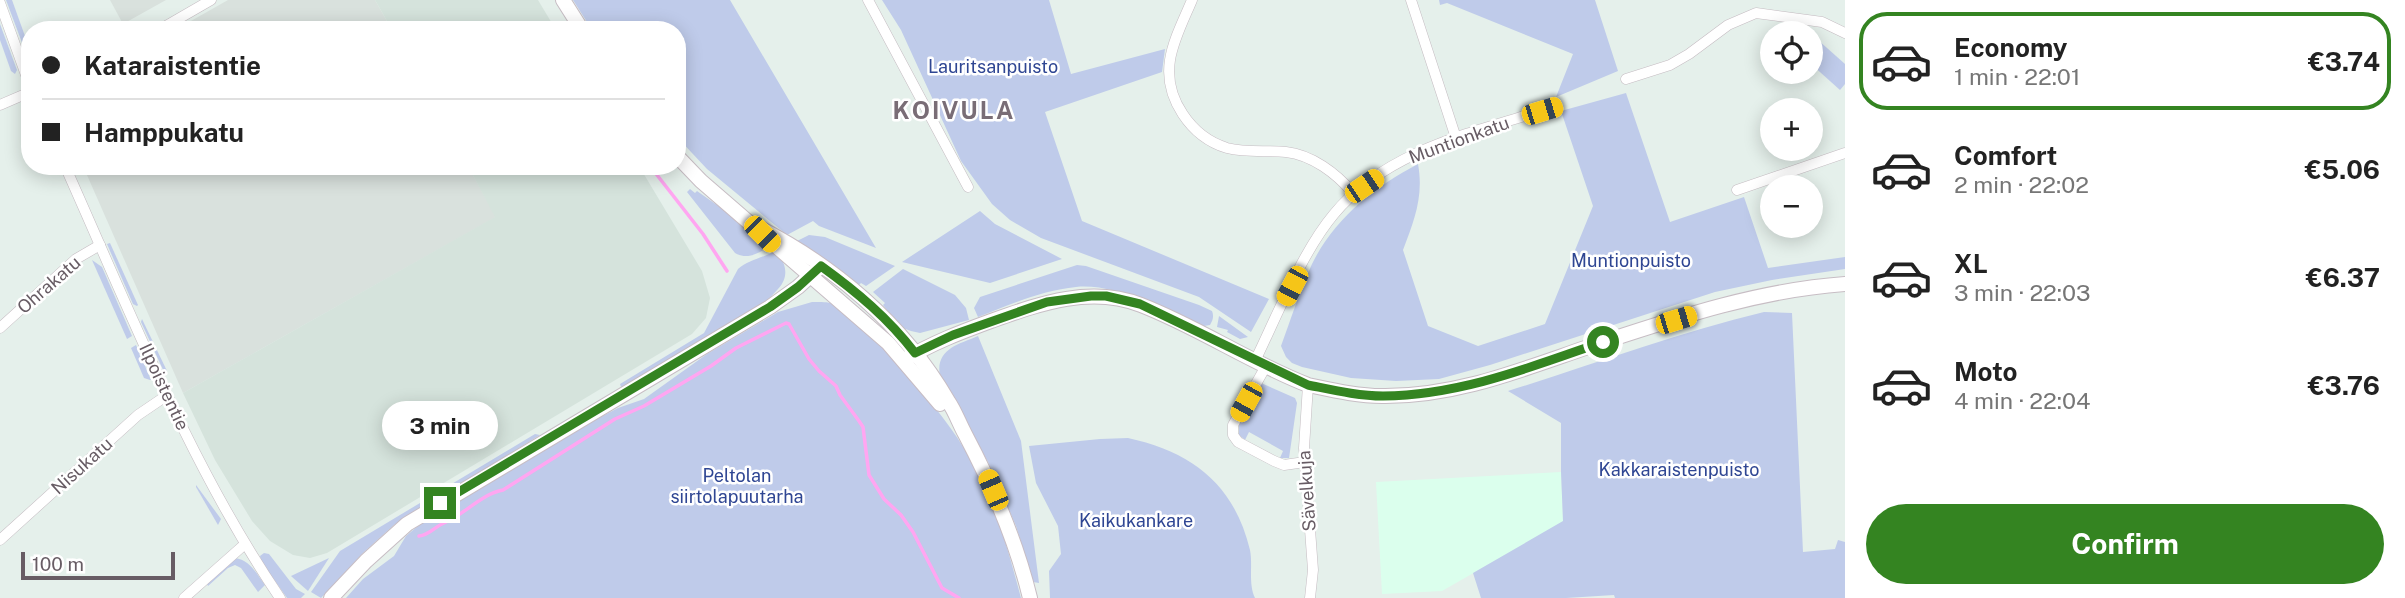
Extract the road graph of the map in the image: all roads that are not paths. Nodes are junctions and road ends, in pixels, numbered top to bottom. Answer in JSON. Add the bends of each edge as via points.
{"nodes":[{"id":1,"x":211,"y":0,"type":"edge"},
{"id":2,"x":563,"y":0,"type":"edge"},
{"id":3,"x":868,"y":0,"type":"edge"},
{"id":4,"x":1192,"y":0,"type":"edge"},
{"id":5,"x":1410,"y":0,"type":"edge"},
{"id":6,"x":0,"y":4,"type":"edge"},
{"id":7,"x":175,"y":21,"type":"edge"},
{"id":8,"x":576,"y":21,"type":"edge"},
{"id":9,"x":1845,"y":33,"type":"edge"},
{"id":10,"x":21,"y":61,"type":"edge"},
{"id":11,"x":1626,"y":79,"type":"dead end"},
{"id":12,"x":21,"y":96,"type":"edge"},
{"id":13,"x":0,"y":105,"type":"edge"},
{"id":14,"x":1557,"y":106,"type":"dead end"},
{"id":15,"x":1455,"y":138,"type":"junction"},
{"id":16,"x":1845,"y":153,"type":"edge"},
{"id":17,"x":686,"y":165,"type":"edge"},
{"id":18,"x":69,"y":175,"type":"edge"},
{"id":19,"x":968,"y":187,"type":"dead end"},
{"id":20,"x":1737,"y":190,"type":"dead end"},
{"id":21,"x":1353,"y":193,"type":"junction"},
{"id":22,"x":100,"y":245,"type":"junction"},
{"id":23,"x":816,"y":271,"type":"junction"},
{"id":24,"x":1845,"y":284,"type":"edge"},
{"id":25,"x":0,"y":328,"type":"edge"},
{"id":26,"x":910,"y":357,"type":"junction"},
{"id":27,"x":1260,"y":363,"type":"junction"},
{"id":28,"x":1308,"y":385,"type":"junction"},
{"id":29,"x":166,"y":396,"type":"junction"},
{"id":30,"x":1305,"y":462,"type":"junction"},
{"id":31,"x":0,"y":540,"type":"edge"},
{"id":32,"x":244,"y":544,"type":"junction"},
{"id":33,"x":184,"y":598,"type":"edge"},
{"id":34,"x":280,"y":598,"type":"edge"},
{"id":35,"x":331,"y":598,"type":"edge"},
{"id":36,"x":1030,"y":598,"type":"edge"},
{"id":37,"x":1310,"y":598,"type":"edge"}],
"edges":[{"from":1,"to":7,"type":"street"},
{"from":2,"to":8,"type":"street"},
{"from":3,"to":19,"type":"street"},
{"from":4,"to":21,"type":"street","via":[[1169,65],[1174,96],[1189,124],[1226,147],[1308,158]]},
{"from":5,"to":15,"type":"street"},
{"from":6,"to":10,"type":"street"},
{"from":9,"to":11,"type":"street","via":[[1822,22],[1756,13],[1728,25],[1670,65]]},
{"from":12,"to":13,"type":"street"},
{"from":14,"to":15,"type":"street","name":"Muntionkatu"},
{"from":15,"to":21,"type":"street","name":"Muntionkatu","via":[[1402,160]]},
{"from":16,"to":20,"type":"street"},
{"from":17,"to":23,"type":"street","via":[[752,224]]},
{"from":18,"to":22,"type":"street","name":"Ilpoistentie"},
{"from":21,"to":27,"type":"street","name":"Muntionkatu","via":[[1313,244]]},
{"from":22,"to":25,"type":"street","name":"Ohrakatu","via":[[76,259]]},
{"from":22,"to":29,"type":"street","name":"Ilpoistentie"},
{"from":23,"to":26,"type":"street","via":[[856,291],[879,311]]},
{"from":23,"to":35,"type":"street","via":[[770,307],[407,524]]},
{"from":24,"to":28,"type":"street","via":[[1749,298],[1449,390],[1381,396]]},
{"from":26,"to":27,"type":"street","via":[[953,335],[1047,302],[1106,296],[1140,304]]},
{"from":26,"to":36,"type":"street","via":[[949,401],[985,470],[1010,530]]},
{"from":27,"to":28,"type":"street"},
{"from":27,"to":30,"type":"street","name":"Muntionkatu","via":[[1233,425],[1233,435],[1274,461]]},
{"from":28,"to":30,"type":"street","name":"Sävelkuja"},
{"from":29,"to":31,"type":"street","name":"Nisukatu","via":[[138,415]]},
{"from":29,"to":32,"type":"street","name":"Ilpoistentie"},
{"from":30,"to":37,"type":"street","name":"Sävelkuja","via":[[1313,570]]},
{"from":32,"to":33,"type":"street"},
{"from":32,"to":34,"type":"street","name":"Ilpoistentie"}]}
